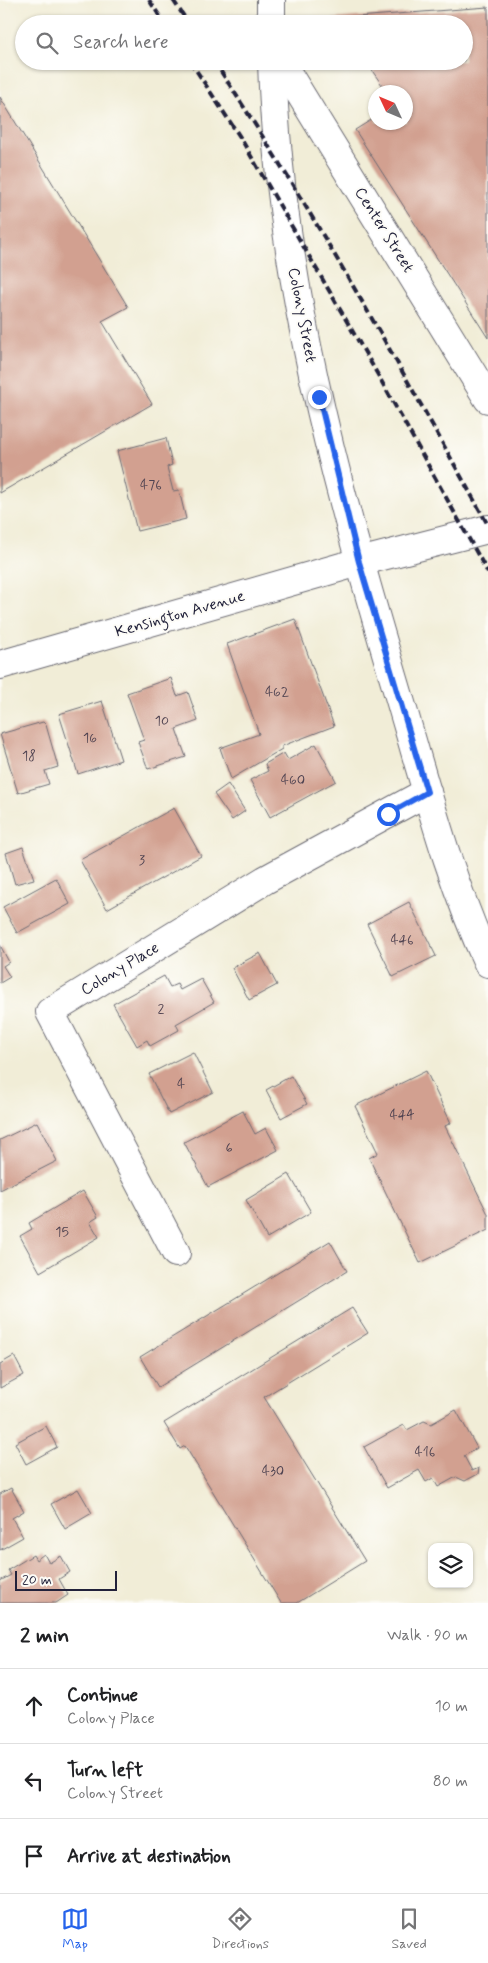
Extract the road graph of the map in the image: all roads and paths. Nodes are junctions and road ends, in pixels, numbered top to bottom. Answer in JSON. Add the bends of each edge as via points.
{"nodes":[{"id":1,"x":271,"y":0,"type":"edge"},
{"id":2,"x":271,"y":15,"type":"edge"},
{"id":3,"x":272,"y":70,"type":"edge"},
{"id":4,"x":286,"y":70,"type":"edge"},
{"id":5,"x":488,"y":399,"type":"edge"},
{"id":6,"x":488,"y":529,"type":"edge"},
{"id":7,"x":359,"y":562,"type":"junction"},
{"id":8,"x":1,"y":663,"type":"edge"},
{"id":9,"x":427,"y":792,"type":"junction"},
{"id":10,"x":488,"y":964,"type":"edge"},
{"id":11,"x":176,"y":1253,"type":"dead end"}],
"edges":[{"from":1,"to":2,"type":"main road"},
{"from":3,"to":7,"type":"main road","name":"Colony Street","via":[[283,211],[299,306]]},
{"from":4,"to":5,"type":"main road","name":"Center Street"},
{"from":6,"to":7,"type":"main road","name":"Kensington Avenue"},
{"from":7,"to":8,"type":"main road","name":"Kensington Avenue"},
{"from":7,"to":9,"type":"main road","name":"Colony Street"},
{"from":9,"to":10,"type":"main road","name":"Colony Street","via":[[455,880]]},
{"from":9,"to":11,"type":"main road","name":"Colony Place","via":[[265,880],[50,1012]]}]}
